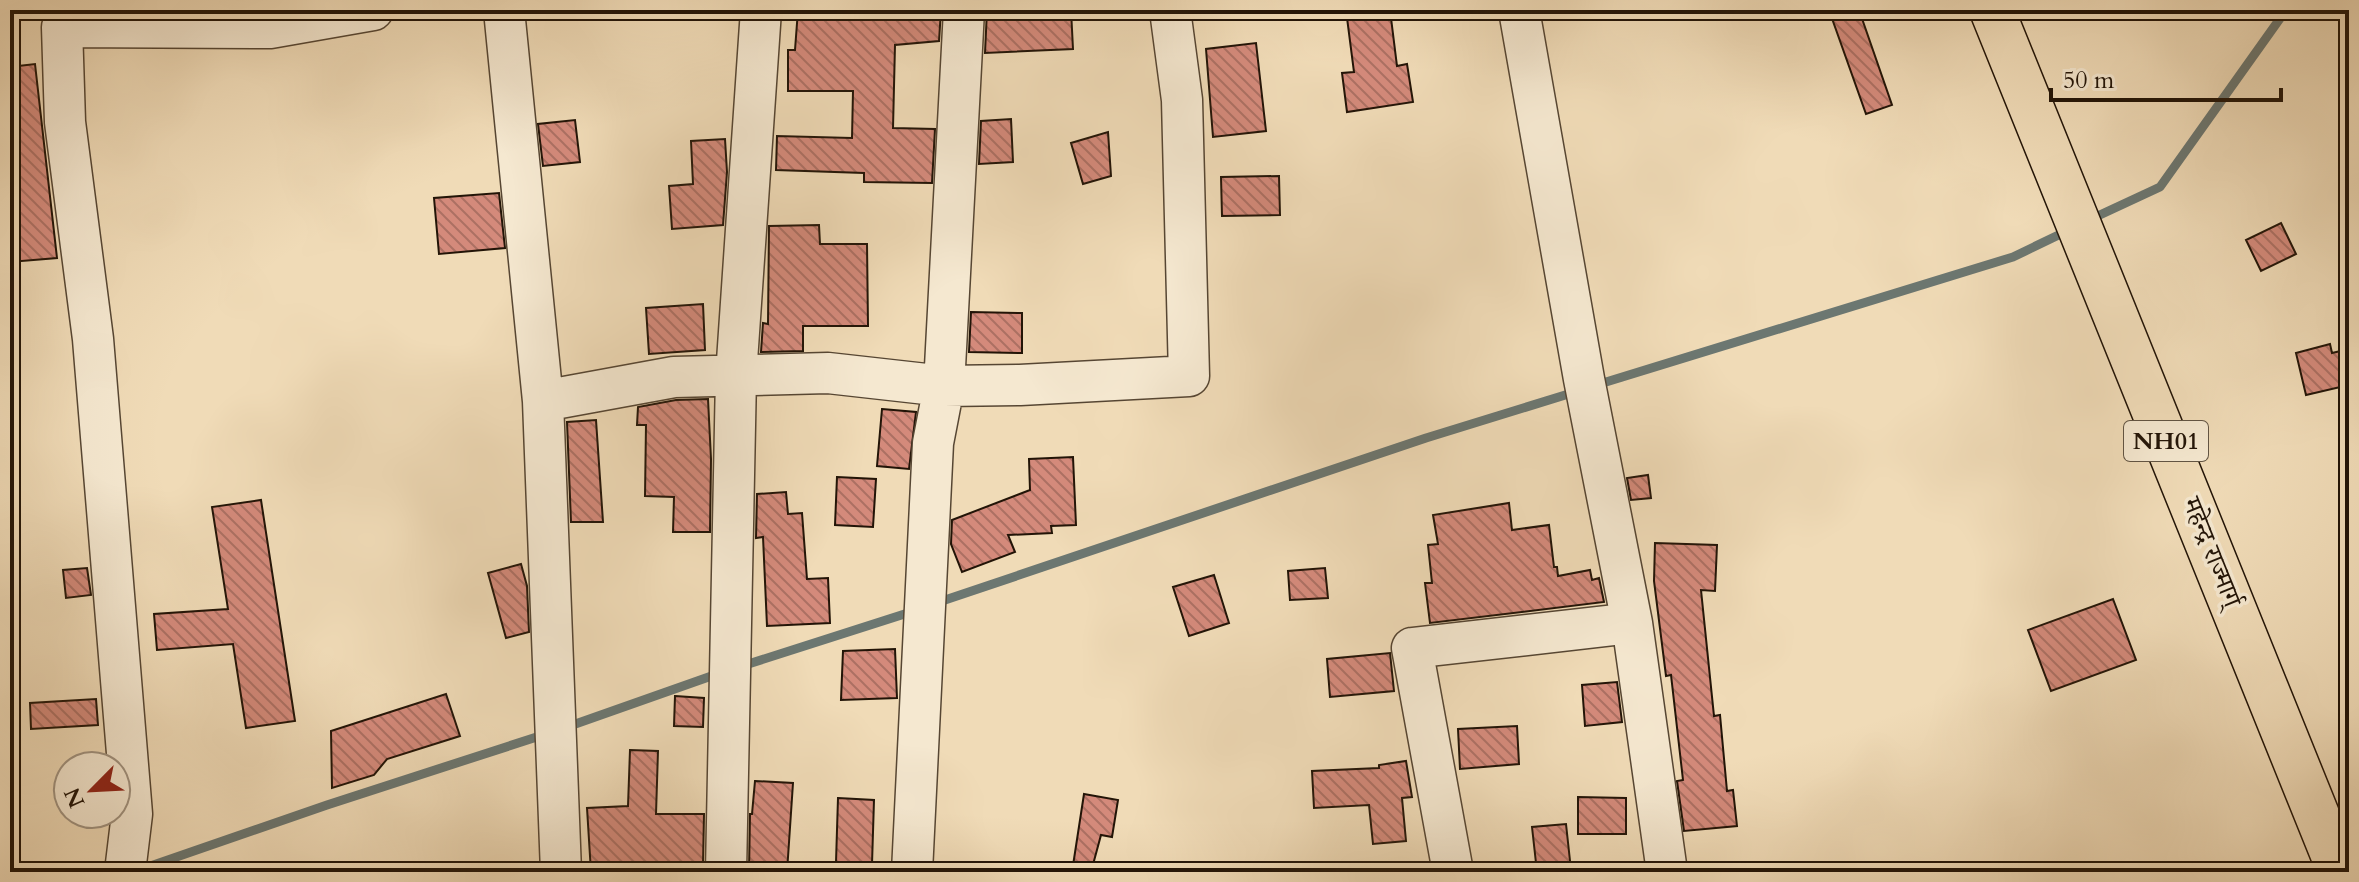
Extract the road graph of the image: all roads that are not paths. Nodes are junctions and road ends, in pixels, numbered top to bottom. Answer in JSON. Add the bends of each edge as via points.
{"nodes":[{"id":1,"x":373,"y":10,"type":"edge"},
{"id":2,"x":504,"y":10,"type":"edge"},
{"id":3,"x":761,"y":10,"type":"edge"},
{"id":4,"x":964,"y":10,"type":"edge"},
{"id":5,"x":1170,"y":10,"type":"edge"},
{"id":6,"x":1519,"y":10,"type":"edge"},
{"id":7,"x":1992,"y":10,"type":"edge"},
{"id":8,"x":736,"y":376,"type":"junction"},
{"id":9,"x":944,"y":386,"type":"junction"},
{"id":10,"x":543,"y":401,"type":"junction"},
{"id":11,"x":1632,"y":623,"type":"junction"},
{"id":12,"x":2343,"y":868,"type":"edge"},
{"id":13,"x":125,"y":872,"type":"edge"},
{"id":14,"x":561,"y":872,"type":"edge"},
{"id":15,"x":726,"y":872,"type":"edge"},
{"id":16,"x":912,"y":872,"type":"edge"},
{"id":17,"x":1453,"y":872,"type":"edge"},
{"id":18,"x":1667,"y":872,"type":"edge"}],
"edges":[{"from":1,"to":13,"type":"street","via":[[270,28],[62,27],[65,122],[93,339],[132,814]]},
{"from":2,"to":10,"type":"street"},
{"from":3,"to":8,"type":"street"},
{"from":4,"to":9,"type":"street"},
{"from":5,"to":9,"type":"street","via":[[1182,100],[1189,376]]},
{"from":6,"to":11,"type":"street"},
{"from":7,"to":12,"type":"highway","name":"महेन्द्र राज्मार्ग्","number":"NH01"},
{"from":8,"to":9,"type":"street","via":[[828,373]]},
{"from":8,"to":10,"type":"street","via":[[674,377]]},
{"from":8,"to":15,"type":"street"},
{"from":9,"to":16,"type":"street","via":[[933,443]]},
{"from":10,"to":14,"type":"street"},
{"from":11,"to":17,"type":"street","via":[[1412,648]]},
{"from":11,"to":18,"type":"street"}]}
